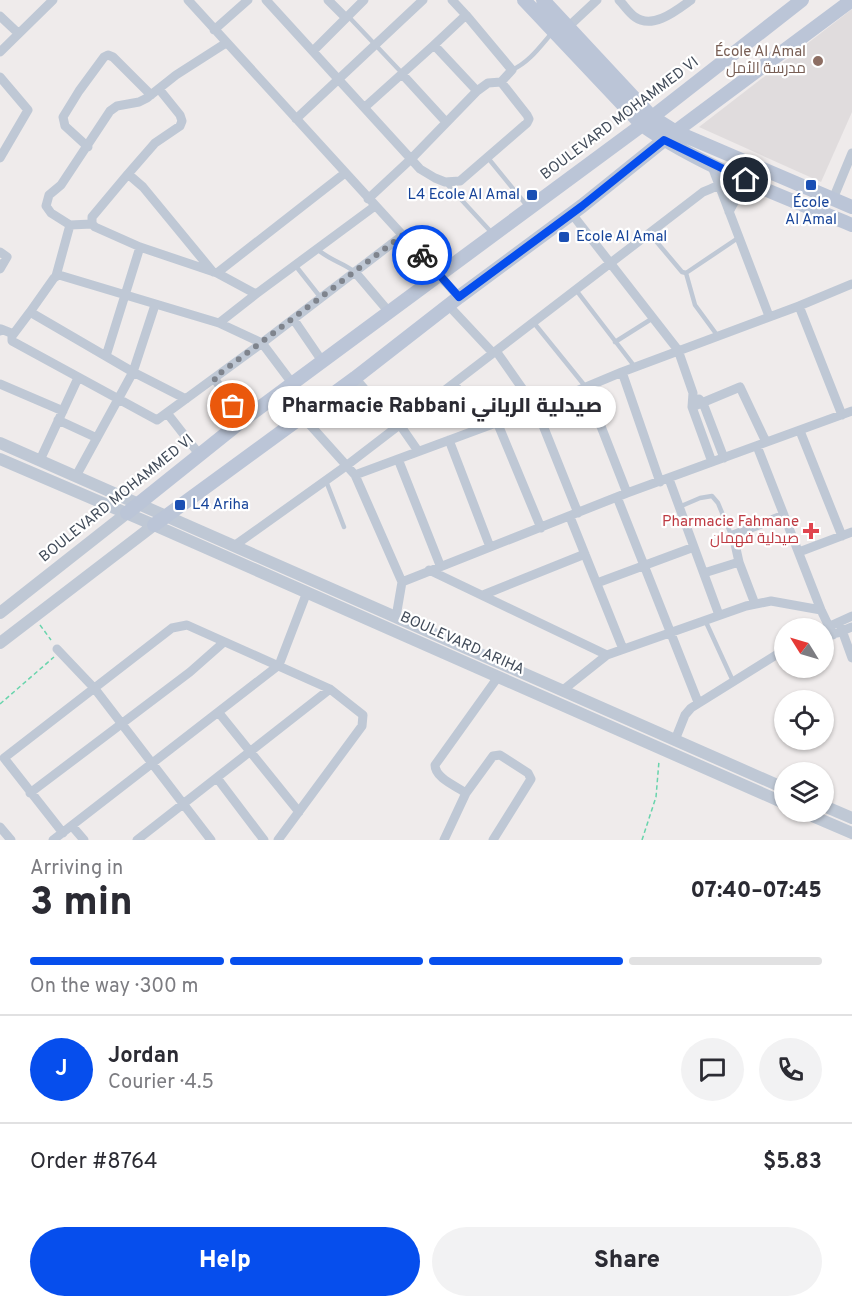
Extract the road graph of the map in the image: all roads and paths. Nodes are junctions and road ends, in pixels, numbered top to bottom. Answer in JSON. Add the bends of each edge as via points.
{"nodes":[{"id":1,"x":53,"y":0,"type":"edge"},
{"id":2,"x":188,"y":0,"type":"edge"},
{"id":3,"x":248,"y":0,"type":"edge"},
{"id":4,"x":266,"y":0,"type":"edge"},
{"id":5,"x":328,"y":0,"type":"edge"},
{"id":6,"x":364,"y":0,"type":"edge"},
{"id":7,"x":423,"y":0,"type":"edge"},
{"id":8,"x":452,"y":0,"type":"edge"},
{"id":9,"x":524,"y":0,"type":"edge"},
{"id":10,"x":543,"y":0,"type":"edge"},
{"id":11,"x":597,"y":0,"type":"edge"},
{"id":12,"x":619,"y":0,"type":"edge"},
{"id":13,"x":691,"y":0,"type":"edge"},
{"id":14,"x":802,"y":0,"type":"edge"},
{"id":15,"x":852,"y":0,"type":"edge"},
{"id":16,"x":466,"y":15,"type":"junction"},
{"id":17,"x":0,"y":16,"type":"edge"},
{"id":18,"x":347,"y":17,"type":"junction"},
{"id":19,"x":568,"y":27,"type":"junction"},
{"id":20,"x":214,"y":30,"type":"junction"},
{"id":21,"x":553,"y":31,"type":"junction"},
{"id":22,"x":18,"y":33,"type":"junction"},
{"id":23,"x":226,"y":43,"type":"junction"},
{"id":24,"x":375,"y":44,"type":"junction"},
{"id":25,"x":434,"y":45,"type":"junction"},
{"id":26,"x":313,"y":51,"type":"junction"},
{"id":27,"x":0,"y":52,"type":"edge"},
{"id":28,"x":512,"y":70,"type":"junction"},
{"id":29,"x":402,"y":74,"type":"junction"},
{"id":30,"x":0,"y":77,"type":"edge"},
{"id":31,"x":339,"y":79,"type":"junction"},
{"id":32,"x":501,"y":82,"type":"junction"},
{"id":33,"x":477,"y":91,"type":"junction"},
{"id":34,"x":155,"y":92,"type":"junction"},
{"id":35,"x":365,"y":107,"type":"junction"},
{"id":36,"x":296,"y":119,"type":"junction"},
{"id":37,"x":647,"y":121,"type":"junction"},
{"id":38,"x":446,"y":122,"type":"junction"},
{"id":39,"x":0,"y":134,"type":"edge"},
{"id":40,"x":670,"y":136,"type":"junction"},
{"id":41,"x":4,"y":145,"type":"edge"},
{"id":42,"x":88,"y":147,"type":"junction"},
{"id":43,"x":852,"y":153,"type":"edge"},
{"id":44,"x":0,"y":158,"type":"edge"},
{"id":45,"x":488,"y":158,"type":"junction"},
{"id":46,"x":411,"y":159,"type":"junction"},
{"id":47,"x":738,"y":160,"type":"junction"},
{"id":48,"x":710,"y":163,"type":"junction"},
{"id":49,"x":345,"y":173,"type":"junction"},
{"id":50,"x":731,"y":173,"type":"junction"},
{"id":51,"x":128,"y":174,"type":"junction"},
{"id":52,"x":746,"y":180,"type":"junction"},
{"id":53,"x":445,"y":182,"type":"junction"},
{"id":54,"x":720,"y":187,"type":"junction"},
{"id":55,"x":368,"y":199,"type":"junction"},
{"id":56,"x":833,"y":199,"type":"junction"},
{"id":57,"x":375,"y":206,"type":"junction"},
{"id":58,"x":852,"y":207,"type":"edge"},
{"id":59,"x":529,"y":209,"type":"junction"},
{"id":60,"x":729,"y":212,"type":"junction"},
{"id":61,"x":572,"y":214,"type":"junction"},
{"id":62,"x":92,"y":224,"type":"junction"},
{"id":63,"x":70,"y":225,"type":"junction"},
{"id":64,"x":852,"y":225,"type":"edge"},
{"id":65,"x":650,"y":234,"type":"junction"},
{"id":66,"x":403,"y":235,"type":"junction"},
{"id":67,"x":493,"y":235,"type":"junction"},
{"id":68,"x":739,"y":238,"type":"junction"},
{"id":69,"x":140,"y":247,"type":"junction"},
{"id":70,"x":316,"y":249,"type":"junction"},
{"id":71,"x":0,"y":252,"type":"edge"},
{"id":72,"x":611,"y":264,"type":"junction"},
{"id":73,"x":295,"y":265,"type":"junction"},
{"id":74,"x":0,"y":268,"type":"edge"},
{"id":75,"x":215,"y":272,"type":"junction"},
{"id":76,"x":355,"y":272,"type":"junction"},
{"id":77,"x":686,"y":273,"type":"junction"},
{"id":78,"x":440,"y":275,"type":"junction"},
{"id":79,"x":56,"y":276,"type":"junction"},
{"id":80,"x":852,"y":284,"type":"edge"},
{"id":81,"x":576,"y":290,"type":"junction"},
{"id":82,"x":256,"y":294,"type":"junction"},
{"id":83,"x":124,"y":295,"type":"junction"},
{"id":84,"x":321,"y":298,"type":"junction"},
{"id":85,"x":454,"y":302,"type":"junction"},
{"id":86,"x":155,"y":305,"type":"junction"},
{"id":87,"x":799,"y":306,"type":"junction"},
{"id":88,"x":30,"y":312,"type":"junction"},
{"id":89,"x":389,"y":312,"type":"junction"},
{"id":90,"x":769,"y":316,"type":"junction"},
{"id":91,"x":653,"y":318,"type":"junction"},
{"id":92,"x":294,"y":320,"type":"junction"},
{"id":93,"x":219,"y":323,"type":"junction"},
{"id":94,"x":534,"y":323,"type":"junction"},
{"id":95,"x":0,"y":331,"type":"edge"},
{"id":96,"x":12,"y":336,"type":"junction"},
{"id":97,"x":717,"y":336,"type":"junction"},
{"id":98,"x":615,"y":342,"type":"junction"},
{"id":99,"x":262,"y":343,"type":"junction"},
{"id":100,"x":678,"y":350,"type":"junction"},
{"id":101,"x":495,"y":352,"type":"junction"},
{"id":102,"x":106,"y":356,"type":"junction"},
{"id":103,"x":322,"y":361,"type":"junction"},
{"id":104,"x":635,"y":367,"type":"junction"},
{"id":105,"x":133,"y":372,"type":"junction"},
{"id":106,"x":622,"y":372,"type":"junction"},
{"id":107,"x":78,"y":378,"type":"junction"},
{"id":108,"x":214,"y":378,"type":"junction"},
{"id":109,"x":355,"y":378,"type":"junction"},
{"id":110,"x":292,"y":383,"type":"junction"},
{"id":111,"x":0,"y":384,"type":"edge"},
{"id":112,"x":454,"y":384,"type":"junction"},
{"id":113,"x":586,"y":388,"type":"junction"},
{"id":114,"x":693,"y":393,"type":"junction"},
{"id":115,"x":186,"y":399,"type":"junction"},
{"id":116,"x":117,"y":400,"type":"junction"},
{"id":117,"x":703,"y":403,"type":"junction"},
{"id":118,"x":692,"y":407,"type":"junction"},
{"id":119,"x":536,"y":408,"type":"junction"},
{"id":120,"x":852,"y":411,"type":"edge"},
{"id":121,"x":167,"y":413,"type":"junction"},
{"id":122,"x":842,"y":415,"type":"junction"},
{"id":123,"x":60,"y":416,"type":"junction"},
{"id":124,"x":302,"y":416,"type":"junction"},
{"id":125,"x":243,"y":420,"type":"junction"},
{"id":126,"x":498,"y":422,"type":"junction"},
{"id":127,"x":399,"y":426,"type":"junction"},
{"id":128,"x":485,"y":426,"type":"junction"},
{"id":129,"x":800,"y":431,"type":"junction"},
{"id":130,"x":97,"y":438,"type":"junction"},
{"id":131,"x":449,"y":440,"type":"junction"},
{"id":132,"x":0,"y":443,"type":"edge"},
{"id":133,"x":761,"y":444,"type":"junction"},
{"id":134,"x":418,"y":451,"type":"junction"},
{"id":135,"x":199,"y":454,"type":"junction"},
{"id":136,"x":724,"y":458,"type":"junction"},
{"id":137,"x":0,"y":459,"type":"edge"},
{"id":138,"x":398,"y":459,"type":"junction"},
{"id":139,"x":40,"y":460,"type":"junction"},
{"id":140,"x":712,"y":462,"type":"junction"},
{"id":141,"x":346,"y":466,"type":"junction"},
{"id":142,"x":355,"y":475,"type":"junction"},
{"id":143,"x":76,"y":476,"type":"junction"},
{"id":144,"x":664,"y":480,"type":"junction"},
{"id":145,"x":326,"y":481,"type":"junction"},
{"id":146,"x":622,"y":495,"type":"junction"},
{"id":147,"x":138,"y":503,"type":"junction"},
{"id":148,"x":679,"y":507,"type":"junction"},
{"id":149,"x":127,"y":513,"type":"junction"},
{"id":150,"x":166,"y":515,"type":"junction"},
{"id":151,"x":574,"y":515,"type":"junction"},
{"id":152,"x":784,"y":515,"type":"junction"},
{"id":153,"x":154,"y":525,"type":"junction"},
{"id":154,"x":344,"y":527,"type":"dead end"},
{"id":155,"x":541,"y":528,"type":"junction"},
{"id":156,"x":852,"y":532,"type":"edge"},
{"id":157,"x":842,"y":536,"type":"junction"},
{"id":158,"x":732,"y":537,"type":"junction"},
{"id":159,"x":234,"y":546,"type":"junction"},
{"id":160,"x":490,"y":547,"type":"junction"},
{"id":161,"x":694,"y":547,"type":"junction"},
{"id":162,"x":799,"y":552,"type":"junction"},
{"id":163,"x":585,"y":554,"type":"junction"},
{"id":164,"x":739,"y":562,"type":"junction"},
{"id":165,"x":440,"y":566,"type":"junction"},
{"id":166,"x":646,"y":566,"type":"junction"},
{"id":167,"x":429,"y":570,"type":"junction"},
{"id":168,"x":704,"y":573,"type":"junction"},
{"id":169,"x":402,"y":582,"type":"junction"},
{"id":170,"x":597,"y":583,"type":"junction"},
{"id":171,"x":307,"y":592,"type":"junction"},
{"id":172,"x":483,"y":595,"type":"junction"},
{"id":173,"x":755,"y":604,"type":"junction"},
{"id":174,"x":821,"y":610,"type":"junction"},
{"id":175,"x":0,"y":613,"type":"edge"},
{"id":176,"x":719,"y":615,"type":"junction"},
{"id":177,"x":396,"y":616,"type":"junction"},
{"id":178,"x":852,"y":616,"type":"edge"},
{"id":179,"x":34,"y":617,"type":"junction"},
{"id":180,"x":705,"y":620,"type":"junction"},
{"id":181,"x":835,"y":630,"type":"edge"},
{"id":182,"x":670,"y":633,"type":"junction"},
{"id":183,"x":224,"y":642,"type":"junction"},
{"id":184,"x":0,"y":643,"type":"edge"},
{"id":185,"x":57,"y":649,"type":"junction"},
{"id":186,"x":623,"y":649,"type":"junction"},
{"id":187,"x":606,"y":655,"type":"junction"},
{"id":188,"x":774,"y":656,"type":"edge"},
{"id":189,"x":852,"y":658,"type":"edge"},
{"id":190,"x":279,"y":665,"type":"junction"},
{"id":191,"x":498,"y":677,"type":"junction"},
{"id":192,"x":733,"y":681,"type":"junction"},
{"id":193,"x":95,"y":688,"type":"junction"},
{"id":194,"x":330,"y":689,"type":"junction"},
{"id":195,"x":564,"y":690,"type":"junction"},
{"id":196,"x":698,"y":702,"type":"junction"},
{"id":197,"x":0,"y":704,"type":"edge"},
{"id":198,"x":219,"y":713,"type":"junction"},
{"id":199,"x":121,"y":724,"type":"junction"},
{"id":200,"x":675,"y":740,"type":"junction"},
{"id":201,"x":250,"y":753,"type":"junction"},
{"id":202,"x":659,"y":757,"type":"dead end"},
{"id":203,"x":153,"y":763,"type":"junction"},
{"id":204,"x":217,"y":778,"type":"junction"},
{"id":205,"x":774,"y":784,"type":"edge"},
{"id":206,"x":30,"y":793,"type":"junction"},
{"id":207,"x":466,"y":793,"type":"junction"},
{"id":208,"x":774,"y":799,"type":"edge"},
{"id":209,"x":182,"y":803,"type":"junction"},
{"id":210,"x":834,"y":810,"type":"edge"},
{"id":211,"x":299,"y":812,"type":"junction"},
{"id":212,"x":852,"y":818,"type":"edge"},
{"id":213,"x":826,"y":822,"type":"edge"},
{"id":214,"x":72,"y":826,"type":"junction"},
{"id":215,"x":0,"y":827,"type":"edge"},
{"id":216,"x":63,"y":833,"type":"junction"},
{"id":217,"x":852,"y":833,"type":"edge"},
{"id":218,"x":149,"y":836,"type":"edge"},
{"id":219,"x":11,"y":840,"type":"edge"},
{"id":220,"x":53,"y":840,"type":"edge"},
{"id":221,"x":84,"y":840,"type":"edge"},
{"id":222,"x":137,"y":840,"type":"edge"},
{"id":223,"x":211,"y":840,"type":"edge"},
{"id":224,"x":264,"y":840,"type":"edge"},
{"id":225,"x":278,"y":840,"type":"edge"},
{"id":226,"x":444,"y":840,"type":"edge"},
{"id":227,"x":493,"y":840,"type":"edge"},
{"id":228,"x":642,"y":840,"type":"edge"}],
"edges":[{"from":1,"to":22,"type":"street"},
{"from":2,"to":20,"type":"street"},
{"from":3,"to":20,"type":"street"},
{"from":4,"to":26,"type":"street"},
{"from":5,"to":18,"type":"street"},
{"from":6,"to":18,"type":"street"},
{"from":7,"to":24,"type":"street"},
{"from":8,"to":16,"type":"street"},
{"from":9,"to":21,"type":"main road"},
{"from":10,"to":19,"type":"main road"},
{"from":11,"to":19,"type":"street"},
{"from":12,"to":13,"type":"street","via":[[636,18],[650,22]]},
{"from":14,"to":37,"type":"main road","name":"BOULEVARD MOHAMMED VI"},
{"from":15,"to":40,"type":"main road"},
{"from":16,"to":25,"type":"street"},
{"from":16,"to":28,"type":"street"},
{"from":17,"to":22,"type":"street"},
{"from":18,"to":24,"type":"lane"},
{"from":18,"to":26,"type":"street"},
{"from":19,"to":37,"type":"main road"},
{"from":20,"to":23,"type":"street"},
{"from":21,"to":28,"type":"lane","via":[[533,56]]},
{"from":21,"to":37,"type":"main road"},
{"from":22,"to":27,"type":"street"},
{"from":23,"to":34,"type":"street"},
{"from":23,"to":36,"type":"street"},
{"from":24,"to":29,"type":"lane"},
{"from":24,"to":31,"type":"street"},
{"from":25,"to":29,"type":"street"},
{"from":25,"to":33,"type":"street"},
{"from":26,"to":31,"type":"street"},
{"from":28,"to":32,"type":"street"},
{"from":29,"to":35,"type":"street"},
{"from":29,"to":38,"type":"street"},
{"from":30,"to":41,"type":"street","via":[[28,108]]},
{"from":31,"to":35,"type":"street"},
{"from":31,"to":36,"type":"street"},
{"from":32,"to":33,"type":"street","via":[[488,83]]},
{"from":32,"to":45,"type":"street","via":[[529,119]]},
{"from":33,"to":38,"type":"street"},
{"from":34,"to":42,"type":"street","via":[[110,111]]},
{"from":34,"to":42,"type":"street","via":[[114,57],[104,57],[63,117],[65,126]]},
{"from":34,"to":51,"type":"street","via":[[182,121],[148,149]]},
{"from":35,"to":46,"type":"street"},
{"from":36,"to":49,"type":"street"},
{"from":37,"to":40,"type":"main road"},
{"from":37,"to":59,"type":"main road","name":"BOULEVARD MOHAMMED VI"},
{"from":38,"to":46,"type":"street"},
{"from":39,"to":41,"type":"street"},
{"from":40,"to":47,"type":"main road"},
{"from":40,"to":48,"type":"main road"},
{"from":40,"to":61,"type":"main road"},
{"from":41,"to":44,"type":"street"},
{"from":42,"to":63,"type":"street","via":[[62,185],[50,195],[46,206]]},
{"from":43,"to":56,"type":"street"},
{"from":45,"to":53,"type":"street","via":[[460,181]]},
{"from":45,"to":59,"type":"lane"},
{"from":46,"to":53,"type":"street"},
{"from":46,"to":55,"type":"street"},
{"from":47,"to":50,"type":"street"},
{"from":47,"to":56,"type":"main road"},
{"from":48,"to":50,"type":"main road"},
{"from":48,"to":54,"type":"street"},
{"from":49,"to":55,"type":"street"},
{"from":49,"to":75,"type":"street"},
{"from":50,"to":52,"type":"main road"},
{"from":50,"to":54,"type":"street"},
{"from":51,"to":62,"type":"street","via":[[92,218]]},
{"from":51,"to":75,"type":"street"},
{"from":52,"to":60,"type":"street"},
{"from":52,"to":64,"type":"main road"},
{"from":53,"to":67,"type":"lane"},
{"from":54,"to":60,"type":"street"},
{"from":54,"to":65,"type":"street","via":[[704,192]]},
{"from":55,"to":57,"type":"street"},
{"from":56,"to":58,"type":"main road"},
{"from":57,"to":66,"type":"street"},
{"from":57,"to":70,"type":"street"},
{"from":59,"to":67,"type":"main road","name":"BOULEVARD MOHAMMED VI"},
{"from":60,"to":68,"type":"street"},
{"from":61,"to":72,"type":"street"},
{"from":61,"to":85,"type":"main road"},
{"from":62,"to":63,"type":"street"},
{"from":62,"to":69,"type":"street"},
{"from":63,"to":79,"type":"street"},
{"from":65,"to":72,"type":"street"},
{"from":65,"to":77,"type":"lane"},
{"from":66,"to":76,"type":"street"},
{"from":66,"to":78,"type":"street"},
{"from":67,"to":78,"type":"main road","name":"BOULEVARD MOHAMMED VI"},
{"from":68,"to":77,"type":"lane"},
{"from":68,"to":90,"type":"street"},
{"from":69,"to":75,"type":"street"},
{"from":69,"to":83,"type":"street"},
{"from":70,"to":73,"type":"street"},
{"from":70,"to":76,"type":"lane"},
{"from":71,"to":74,"type":"street","via":[[7,257]]},
{"from":72,"to":81,"type":"street"},
{"from":72,"to":91,"type":"street"},
{"from":73,"to":82,"type":"street"},
{"from":73,"to":84,"type":"lane"},
{"from":75,"to":82,"type":"street"},
{"from":76,"to":84,"type":"street"},
{"from":76,"to":89,"type":"street"},
{"from":77,"to":97,"type":"lane","via":[[695,305]]},
{"from":78,"to":85,"type":"street"},
{"from":78,"to":89,"type":"main road","name":"BOULEVARD MOHAMMED VI"},
{"from":79,"to":83,"type":"street"},
{"from":79,"to":88,"type":"street"},
{"from":80,"to":87,"type":"street"},
{"from":81,"to":94,"type":"street"},
{"from":81,"to":98,"type":"lane"},
{"from":82,"to":93,"type":"street"},
{"from":83,"to":86,"type":"street"},
{"from":83,"to":102,"type":"street"},
{"from":84,"to":92,"type":"street"},
{"from":85,"to":101,"type":"street"},
{"from":85,"to":109,"type":"main road"},
{"from":86,"to":93,"type":"street"},
{"from":86,"to":105,"type":"street"},
{"from":87,"to":90,"type":"street"},
{"from":87,"to":122,"type":"street"},
{"from":88,"to":96,"type":"street"},
{"from":88,"to":102,"type":"street"},
{"from":89,"to":103,"type":"main road","name":"BOULEVARD MOHAMMED VI"},
{"from":90,"to":97,"type":"street"},
{"from":91,"to":98,"type":"lane"},
{"from":91,"to":100,"type":"street"},
{"from":92,"to":99,"type":"street"},
{"from":92,"to":103,"type":"street"},
{"from":93,"to":99,"type":"street"},
{"from":94,"to":101,"type":"street"},
{"from":94,"to":113,"type":"lane"},
{"from":95,"to":96,"type":"street"},
{"from":96,"to":107,"type":"street","via":[[12,341]]},
{"from":97,"to":100,"type":"street"},
{"from":98,"to":104,"type":"lane"},
{"from":99,"to":108,"type":"street"},
{"from":99,"to":110,"type":"street"},
{"from":100,"to":104,"type":"street"},
{"from":100,"to":114,"type":"street"},
{"from":101,"to":112,"type":"street"},
{"from":101,"to":119,"type":"street"},
{"from":102,"to":105,"type":"street"},
{"from":103,"to":110,"type":"main road","name":"BOULEVARD MOHAMMED VI"},
{"from":104,"to":106,"type":"street"},
{"from":105,"to":115,"type":"street"},
{"from":105,"to":116,"type":"street"},
{"from":106,"to":113,"type":"street"},
{"from":106,"to":144,"type":"street"},
{"from":107,"to":116,"type":"street"},
{"from":107,"to":123,"type":"street"},
{"from":108,"to":115,"type":"street"},
{"from":108,"to":125,"type":"street"},
{"from":109,"to":124,"type":"main road"},
{"from":109,"to":127,"type":"street"},
{"from":110,"to":125,"type":"main road","name":"BOULEVARD MOHAMMED VI"},
{"from":111,"to":123,"type":"street"},
{"from":112,"to":127,"type":"street"},
{"from":112,"to":128,"type":"street"},
{"from":113,"to":119,"type":"street"},
{"from":113,"to":146,"type":"street"},
{"from":114,"to":117,"type":"street"},
{"from":114,"to":118,"type":"street"},
{"from":115,"to":121,"type":"street"},
{"from":116,"to":121,"type":"street","via":[[157,420]]},
{"from":116,"to":130,"type":"street"},
{"from":117,"to":118,"type":"street"},
{"from":117,"to":133,"type":"street","via":[[740,387]]},
{"from":117,"to":136,"type":"street"},
{"from":118,"to":140,"type":"street"},
{"from":119,"to":126,"type":"street"},
{"from":119,"to":151,"type":"street"},
{"from":120,"to":122,"type":"street"},
{"from":121,"to":135,"type":"street"},
{"from":122,"to":129,"type":"street"},
{"from":123,"to":130,"type":"street"},
{"from":123,"to":139,"type":"street"},
{"from":124,"to":141,"type":"street"},
{"from":124,"to":150,"type":"main road"},
{"from":125,"to":135,"type":"main road","name":"BOULEVARD MOHAMMED VI"},
{"from":126,"to":128,"type":"street"},
{"from":126,"to":155,"type":"street"},
{"from":127,"to":134,"type":"street"},
{"from":127,"to":141,"type":"street"},
{"from":128,"to":131,"type":"street"},
{"from":129,"to":133,"type":"street"},
{"from":129,"to":157,"type":"street"},
{"from":130,"to":143,"type":"street"},
{"from":131,"to":134,"type":"street"},
{"from":131,"to":160,"type":"street"},
{"from":132,"to":139,"type":"street","name":"BOULEVARD ARIHA"},
{"from":133,"to":136,"type":"street"},
{"from":133,"to":152,"type":"street"},
{"from":134,"to":138,"type":"street"},
{"from":135,"to":147,"type":"main road","name":"BOULEVARD MOHAMMED VI"},
{"from":136,"to":140,"type":"street"},
{"from":137,"to":149,"type":"street","name":"BOULEVARD ARIHA"},
{"from":138,"to":142,"type":"street"},
{"from":138,"to":165,"type":"street"},
{"from":139,"to":143,"type":"street","name":"BOULEVARD ARIHA"},
{"from":140,"to":144,"type":"street"},
{"from":141,"to":142,"type":"street"},
{"from":141,"to":145,"type":"street"},
{"from":142,"to":169,"type":"street"},
{"from":143,"to":147,"type":"street","name":"BOULEVARD ARIHA"},
{"from":144,"to":146,"type":"street"},
{"from":144,"to":148,"type":"street"},
{"from":145,"to":154,"type":"lane"},
{"from":145,"to":159,"type":"street"},
{"from":146,"to":151,"type":"street"},
{"from":146,"to":166,"type":"street"},
{"from":147,"to":149,"type":"main road","name":"BOULEVARD MOHAMMED VI"},
{"from":147,"to":150,"type":"street","name":"BOULEVARD ARIHA"},
{"from":148,"to":158,"type":"lane","via":[[712,496]]},
{"from":148,"to":161,"type":"street"},
{"from":149,"to":153,"type":"street","name":"BOULEVARD ARIHA"},
{"from":149,"to":175,"type":"street","name":"BOULEVARD MOHAMMED VI"},
{"from":150,"to":153,"type":"main road"},
{"from":150,"to":159,"type":"street","name":"BOULEVARD ARIHA"},
{"from":151,"to":155,"type":"street"},
{"from":151,"to":163,"type":"street"},
{"from":152,"to":158,"type":"street"},
{"from":152,"to":162,"type":"street"},
{"from":153,"to":171,"type":"street","name":"BOULEVARD ARIHA"},
{"from":153,"to":179,"type":"street"},
{"from":155,"to":160,"type":"street"},
{"from":156,"to":157,"type":"street"},
{"from":157,"to":162,"type":"street"},
{"from":158,"to":164,"type":"street"},
{"from":159,"to":177,"type":"street","name":"BOULEVARD ARIHA"},
{"from":160,"to":165,"type":"street"},
{"from":161,"to":166,"type":"street"},
{"from":161,"to":168,"type":"street"},
{"from":162,"to":174,"type":"street"},
{"from":163,"to":170,"type":"street"},
{"from":163,"to":172,"type":"street"},
{"from":164,"to":168,"type":"street"},
{"from":164,"to":173,"type":"street"},
{"from":165,"to":167,"type":"street"},
{"from":166,"to":170,"type":"street"},
{"from":166,"to":182,"type":"street"},
{"from":167,"to":169,"type":"street"},
{"from":167,"to":172,"type":"street"},
{"from":168,"to":176,"type":"street"},
{"from":169,"to":177,"type":"street"},
{"from":170,"to":186,"type":"street"},
{"from":171,"to":190,"type":"street"},
{"from":171,"to":191,"type":"street","name":"BOULEVARD ARIHA"},
{"from":172,"to":187,"type":"street"},
{"from":173,"to":174,"type":"street","via":[[771,601]]},
{"from":173,"to":176,"type":"street"},
{"from":174,"to":181,"type":"street"},
{"from":176,"to":180,"type":"street"},
{"from":177,"to":195,"type":"street","name":"BOULEVARD ARIHA"},
{"from":178,"to":181,"type":"street"},
{"from":179,"to":184,"type":"street"},
{"from":179,"to":185,"type":"path"},
{"from":180,"to":182,"type":"street"},
{"from":180,"to":192,"type":"lane"},
{"from":181,"to":189,"type":"street"},
{"from":182,"to":186,"type":"street"},
{"from":182,"to":196,"type":"street"},
{"from":183,"to":190,"type":"street"},
{"from":183,"to":193,"type":"street","via":[[187,625],[172,628]]},
{"from":183,"to":199,"type":"street"},
{"from":185,"to":193,"type":"street"},
{"from":185,"to":197,"type":"path","via":[[53,658]]},
{"from":186,"to":187,"type":"street"},
{"from":187,"to":195,"type":"street"},
{"from":188,"to":192,"type":"street"},
{"from":190,"to":194,"type":"street"},
{"from":190,"to":198,"type":"street"},
{"from":191,"to":207,"type":"street","via":[[434,768]]},
{"from":191,"to":208,"type":"street","name":"BOULEVARD ARIHA"},
{"from":192,"to":196,"type":"street"},
{"from":193,"to":199,"type":"street"},
{"from":193,"to":206,"type":"street","via":[[4,758]]},
{"from":194,"to":201,"type":"street"},
{"from":194,"to":211,"type":"street","via":[[360,711],[364,721]]},
{"from":195,"to":200,"type":"street","name":"BOULEVARD ARIHA"},
{"from":196,"to":200,"type":"street","via":[[686,715]]},
{"from":198,"to":201,"type":"street"},
{"from":198,"to":203,"type":"street"},
{"from":199,"to":203,"type":"street"},
{"from":199,"to":206,"type":"street"},
{"from":200,"to":205,"type":"street","name":"BOULEVARD ARIHA"},
{"from":201,"to":204,"type":"street"},
{"from":201,"to":211,"type":"street"},
{"from":202,"to":228,"type":"path","via":[[656,797]]},
{"from":203,"to":209,"type":"street"},
{"from":203,"to":214,"type":"street"},
{"from":204,"to":209,"type":"street"},
{"from":204,"to":224,"type":"street"},
{"from":206,"to":216,"type":"street"},
{"from":207,"to":226,"type":"street"},
{"from":207,"to":227,"type":"street","via":[[496,754],[531,777]]},
{"from":209,"to":218,"type":"street"},
{"from":209,"to":223,"type":"street"},
{"from":210,"to":212,"type":"street"},
{"from":211,"to":225,"type":"street"},
{"from":213,"to":217,"type":"street"},
{"from":214,"to":216,"type":"street"},
{"from":214,"to":221,"type":"street"},
{"from":215,"to":219,"type":"street"},
{"from":216,"to":220,"type":"street"},
{"from":218,"to":222,"type":"street"}]}
